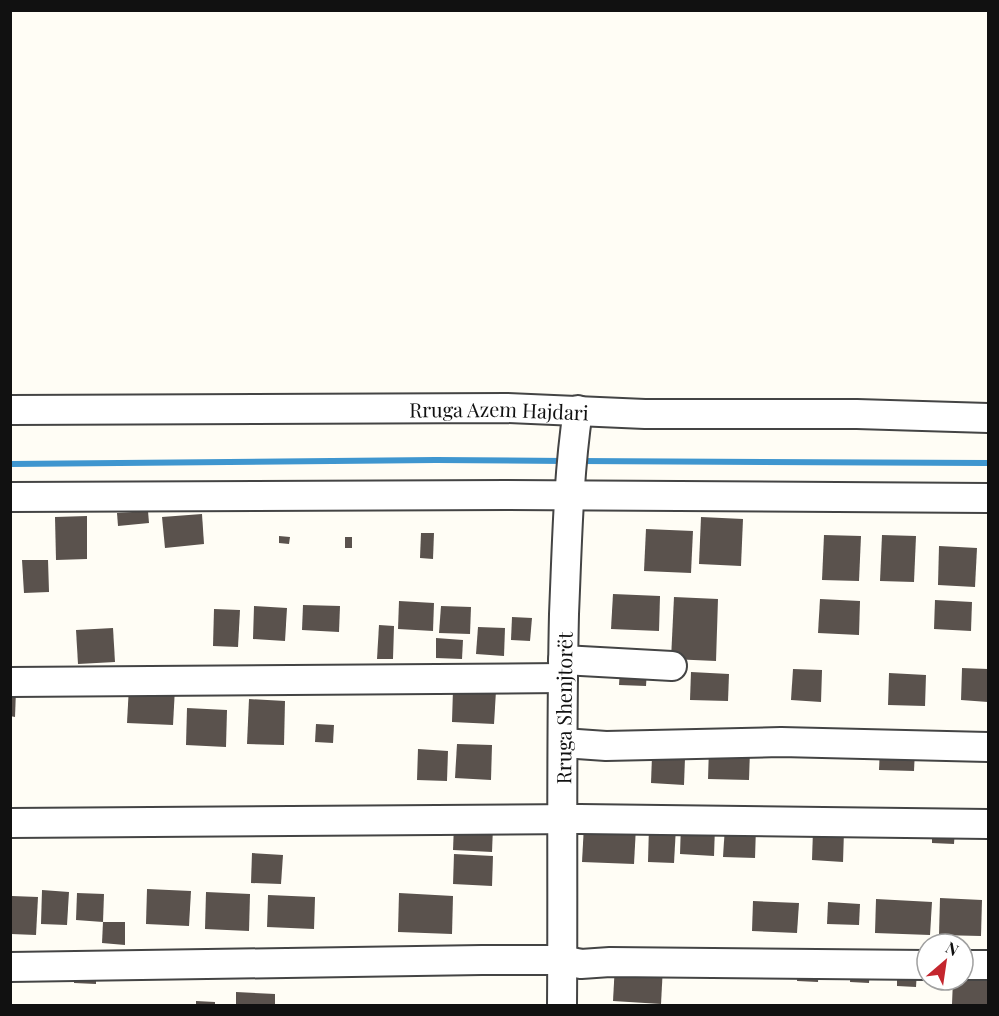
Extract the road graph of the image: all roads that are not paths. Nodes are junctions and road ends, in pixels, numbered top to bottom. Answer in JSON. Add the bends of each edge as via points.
{"nodes":[{"id":1,"x":10,"y":410,"type":"edge"},
{"id":2,"x":578,"y":410,"type":"junction"},
{"id":3,"x":988,"y":418,"type":"edge"},
{"id":4,"x":569,"y":484,"type":"junction"},
{"id":5,"x":10,"y":497,"type":"edge"},
{"id":6,"x":988,"y":498,"type":"edge"},
{"id":7,"x":672,"y":666,"type":"dead end"},
{"id":8,"x":563,"y":669,"type":"junction"},
{"id":9,"x":10,"y":682,"type":"edge"},
{"id":10,"x":563,"y":743,"type":"junction"},
{"id":11,"x":988,"y":747,"type":"edge"},
{"id":12,"x":561,"y":820,"type":"junction"},
{"id":13,"x":10,"y":823,"type":"edge"},
{"id":14,"x":988,"y":824,"type":"edge"},
{"id":15,"x":562,"y":960,"type":"junction"},
{"id":16,"x":915,"y":965,"type":"edge"},
{"id":17,"x":10,"y":967,"type":"edge"},
{"id":18,"x":562,"y":1005,"type":"edge"}],
"edges":[{"from":1,"to":2,"type":"street","name":"Rruga Azem Hajdari"},
{"from":2,"to":3,"type":"street","name":"Rruga Azem Hajdari"},
{"from":2,"to":4,"type":"street","name":"Rruga Shenjtorët"},
{"from":4,"to":5,"type":"street"},
{"from":4,"to":6,"type":"street"},
{"from":4,"to":8,"type":"street","name":"Rruga Shenjtorët"},
{"from":7,"to":8,"type":"street"},
{"from":8,"to":9,"type":"street"},
{"from":8,"to":10,"type":"street","name":"Rruga Shenjtorët"},
{"from":10,"to":11,"type":"street","via":[[606,746],[782,742]]},
{"from":10,"to":12,"type":"street","name":"Rruga Shenjtorët"},
{"from":12,"to":13,"type":"street"},
{"from":12,"to":14,"type":"street"},
{"from":12,"to":15,"type":"street","name":"Rruga Shenjtorët"},
{"from":15,"to":16,"type":"street","via":[[581,964]]},
{"from":15,"to":17,"type":"street"},
{"from":15,"to":18,"type":"street","name":"Rruga Shenjtorët"}]}
